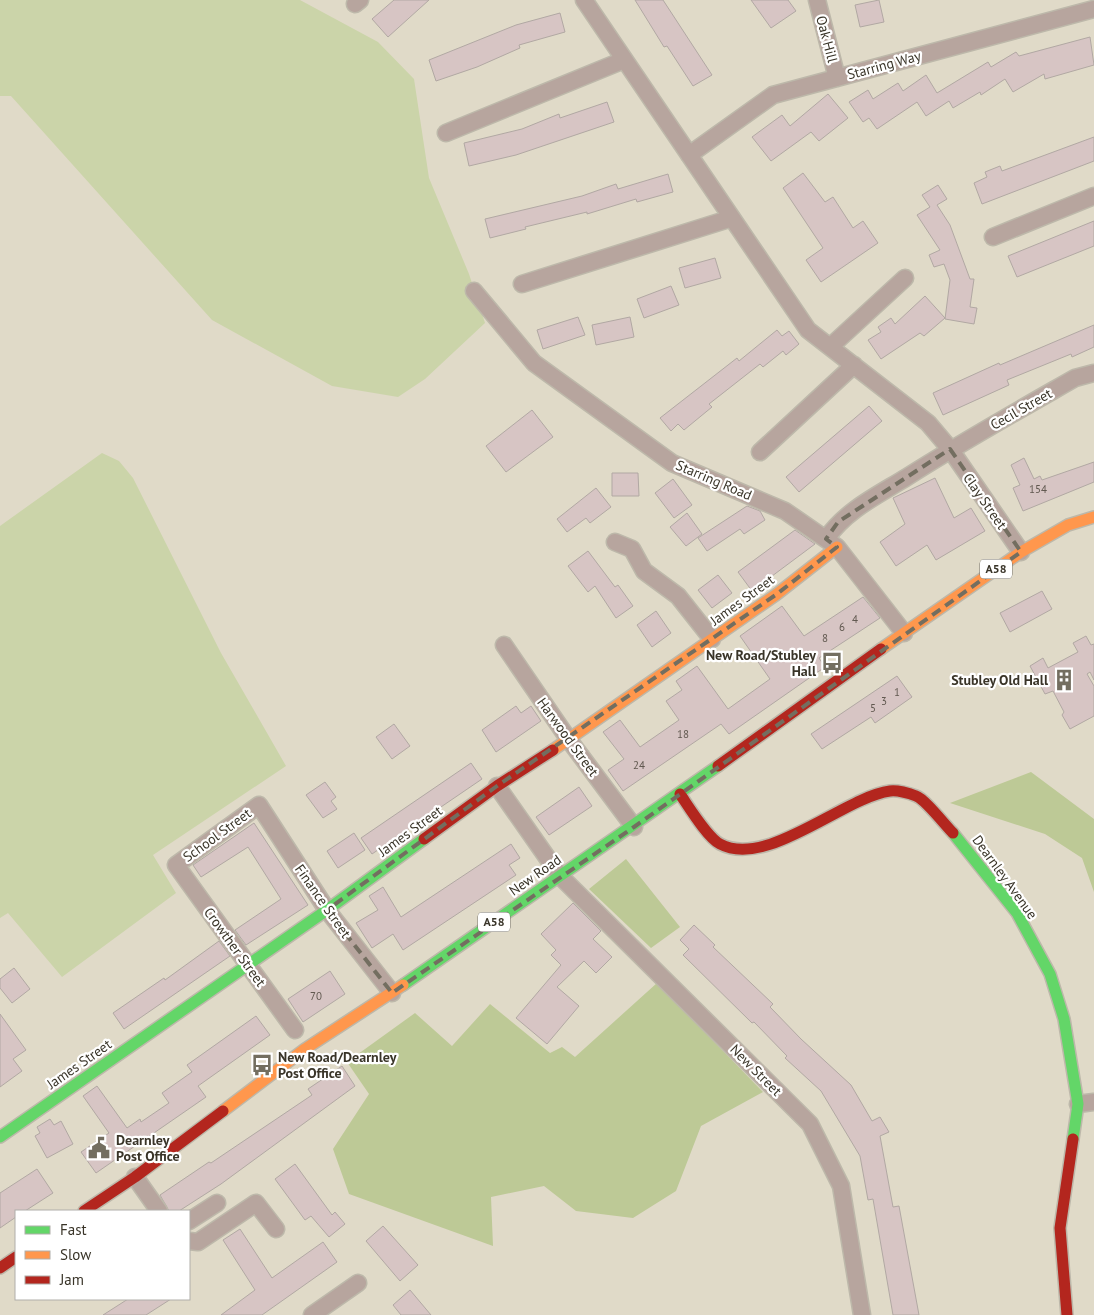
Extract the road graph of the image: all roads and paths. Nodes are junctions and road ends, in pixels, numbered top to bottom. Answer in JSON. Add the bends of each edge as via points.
{"nodes":[{"id":1,"x":584,"y":0,"type":"edge"},
{"id":2,"x":817,"y":0,"type":"edge"},
{"id":3,"x":1094,"y":9,"type":"edge"},
{"id":4,"x":624,"y":60,"type":"junction"},
{"id":5,"x":837,"y":78,"type":"junction"},
{"id":6,"x":446,"y":133,"type":"dead end"},
{"id":7,"x":689,"y":155,"type":"junction"},
{"id":8,"x":1094,"y":196,"type":"edge"},
{"id":9,"x":732,"y":218,"type":"junction"},
{"id":10,"x":993,"y":237,"type":"dead end"},
{"id":11,"x":905,"y":278,"type":"dead end"},
{"id":12,"x":522,"y":284,"type":"dead end"},
{"id":13,"x":474,"y":291,"type":"dead end"},
{"id":14,"x":830,"y":347,"type":"junction"},
{"id":15,"x":854,"y":365,"type":"junction"},
{"id":16,"x":1094,"y":373,"type":"edge"},
{"id":17,"x":950,"y":449,"type":"junction"},
{"id":18,"x":760,"y":452,"type":"dead end"},
{"id":19,"x":1094,"y":517,"type":"edge"},
{"id":20,"x":615,"y":542,"type":"dead end"},
{"id":21,"x":831,"y":543,"type":"junction"},
{"id":22,"x":1021,"y":552,"type":"junction"},
{"id":23,"x":904,"y":633,"type":"junction"},
{"id":24,"x":712,"y":640,"type":"junction"},
{"id":25,"x":504,"y":645,"type":"dead end"},
{"id":26,"x":569,"y":740,"type":"junction"},
{"id":27,"x":497,"y":786,"type":"junction"},
{"id":28,"x":680,"y":794,"type":"junction"},
{"id":29,"x":259,"y":805,"type":"joint"},
{"id":30,"x":634,"y":827,"type":"junction"},
{"id":31,"x":176,"y":864,"type":"joint"},
{"id":32,"x":560,"y":876,"type":"junction"},
{"id":33,"x":327,"y":910,"type":"junction"},
{"id":34,"x":249,"y":965,"type":"junction"},
{"id":35,"x":392,"y":993,"type":"junction"},
{"id":36,"x":295,"y":1030,"type":"dead end"},
{"id":37,"x":1086,"y":1103,"type":"edge"},
{"id":38,"x":0,"y":1137,"type":"edge"},
{"id":39,"x":135,"y":1177,"type":"junction"},
{"id":40,"x":217,"y":1204,"type":"dead end"},
{"id":41,"x":86,"y":1210,"type":"edge"},
{"id":42,"x":158,"y":1210,"type":"edge"},
{"id":43,"x":190,"y":1220,"type":"edge"},
{"id":44,"x":276,"y":1229,"type":"dead end"},
{"id":45,"x":190,"y":1241,"type":"edge"},
{"id":46,"x":15,"y":1258,"type":"edge"},
{"id":47,"x":0,"y":1268,"type":"edge"},
{"id":48,"x":358,"y":1283,"type":"dead end"},
{"id":49,"x":312,"y":1315,"type":"edge"},
{"id":50,"x":862,"y":1315,"type":"edge"},
{"id":51,"x":1067,"y":1315,"type":"edge"}],
"edges":[{"from":1,"to":4,"type":"street"},
{"from":2,"to":5,"type":"street","name":"Oak Hill"},
{"from":3,"to":5,"type":"street","name":"Starring Way"},
{"from":4,"to":6,"type":"street"},
{"from":4,"to":7,"type":"street"},
{"from":5,"to":7,"type":"street","name":"Starring Way","via":[[773,95]]},
{"from":7,"to":9,"type":"street"},
{"from":8,"to":10,"type":"street"},
{"from":9,"to":12,"type":"street"},
{"from":9,"to":14,"type":"street","via":[[808,330]]},
{"from":11,"to":14,"type":"street"},
{"from":13,"to":21,"type":"street","name":"Starring Road","via":[[534,362],[672,463],[786,511]]},
{"from":14,"to":15,"type":"street"},
{"from":15,"to":17,"type":"street","via":[[928,423]]},
{"from":15,"to":18,"type":"street"},
{"from":16,"to":17,"type":"street","name":"Cecil Street","via":[[1075,378]]},
{"from":17,"to":21,"type":"street","name":"Cecil Street","via":[[838,522]]},
{"from":17,"to":22,"type":"street","name":"Clay Street"},
{"from":19,"to":22,"type":"main road","number":"A58","via":[[1068,525]]},
{"from":20,"to":24,"type":"street","via":[[632,549],[644,570],[678,596]]},
{"from":21,"to":23,"type":"street","name":"Starring Road"},
{"from":21,"to":24,"type":"main road","name":"James Street","via":[[777,594]]},
{"from":22,"to":23,"type":"main road","number":"A58"},
{"from":23,"to":28,"type":"main road","name":"New Road","number":"A58"},
{"from":24,"to":26,"type":"main road","name":"James Street"},
{"from":25,"to":26,"type":"street","name":"Harwood Street"},
{"from":26,"to":27,"type":"main road","name":"James Street"},
{"from":26,"to":30,"type":"street","name":"Harwood Street"},
{"from":27,"to":32,"type":"street","name":"New Street"},
{"from":27,"to":33,"type":"main road","name":"James Street"},
{"from":28,"to":30,"type":"main road","name":"New Road","number":"A58"},
{"from":28,"to":37,"type":"main road","name":"Dearnley Avenue","via":[[698,821],[720,844],[742,849],[774,843],[866,798],[891,791],[918,796],[962,843],[1017,913],[1050,974]]},
{"from":29,"to":31,"type":"street","name":"School Street"},
{"from":29,"to":33,"type":"street","name":"Finance Street"},
{"from":30,"to":32,"type":"main road","name":"New Road","number":"A58"},
{"from":31,"to":34,"type":"street","name":"Crowther Street"},
{"from":32,"to":35,"type":"main road","name":"New Road","number":"A58"},
{"from":32,"to":50,"type":"street","name":"New Street","via":[[810,1124],[841,1186]]},
{"from":33,"to":34,"type":"main road","name":"James Street"},
{"from":33,"to":35,"type":"street","name":"Finance Street"},
{"from":34,"to":36,"type":"street","name":"Crowther Street"},
{"from":34,"to":38,"type":"main road","name":"James Street"},
{"from":35,"to":39,"type":"main road","name":"New Road","number":"A58","via":[[304,1049]]},
{"from":37,"to":51,"type":"main road","name":"Dearnley Avenue","via":[[1060,1228]]},
{"from":39,"to":41,"type":"main road","name":"New Road","number":"A58"},
{"from":39,"to":42,"type":"street"},
{"from":40,"to":43,"type":"street"},
{"from":44,"to":45,"type":"street","via":[[256,1203],[198,1242]]},
{"from":46,"to":47,"type":"main road"},
{"from":48,"to":49,"type":"street"}]}
